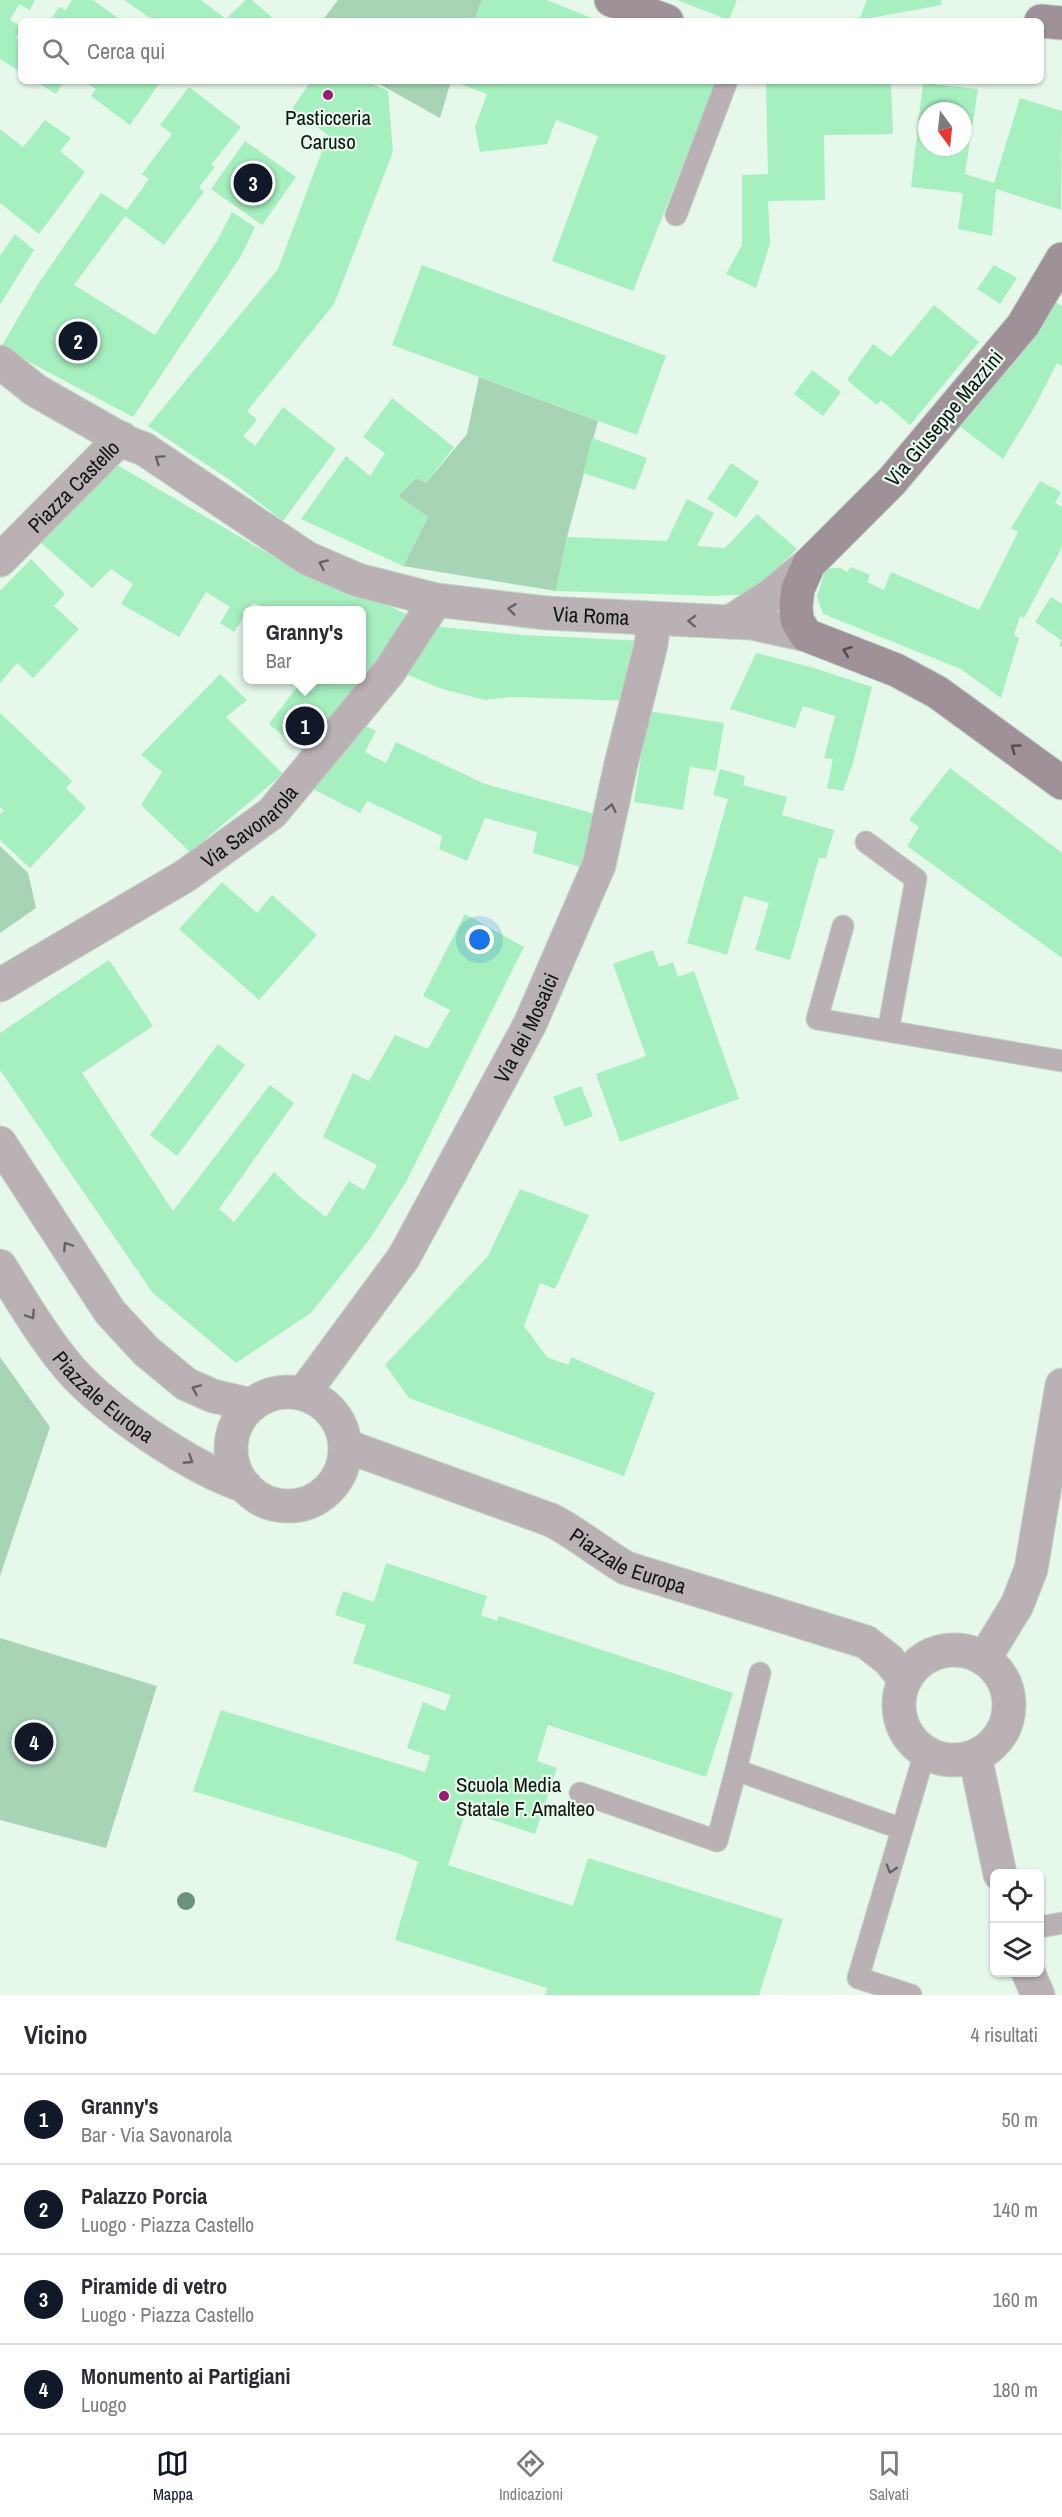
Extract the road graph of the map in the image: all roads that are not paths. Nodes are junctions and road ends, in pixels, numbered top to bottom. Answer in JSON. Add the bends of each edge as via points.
{"nodes":[{"id":1,"x":611,"y":0,"type":"edge"},
{"id":2,"x":659,"y":18,"type":"edge"},
{"id":3,"x":1044,"y":21,"type":"edge"},
{"id":4,"x":1062,"y":23,"type":"edge"},
{"id":5,"x":726,"y":84,"type":"edge"},
{"id":6,"x":676,"y":215,"type":"dead end"},
{"id":7,"x":1062,"y":259,"type":"edge"},
{"id":8,"x":0,"y":362,"type":"edge"},
{"id":9,"x":122,"y":438,"type":"junction"},
{"id":10,"x":0,"y":560,"type":"edge"},
{"id":11,"x":809,"y":564,"type":"junction"},
{"id":12,"x":436,"y":600,"type":"junction"},
{"id":13,"x":654,"y":619,"type":"junction"},
{"id":14,"x":730,"y":622,"type":"junction"},
{"id":15,"x":806,"y":635,"type":"junction"},
{"id":16,"x":1062,"y":783,"type":"edge"},
{"id":17,"x":866,"y":842,"type":"dead end"},
{"id":18,"x":843,"y":926,"type":"dead end"},
{"id":19,"x":0,"y":985,"type":"edge"},
{"id":20,"x":888,"y":1031,"type":"junction"},
{"id":21,"x":1062,"y":1061,"type":"edge"},
{"id":22,"x":0,"y":1143,"type":"edge"},
{"id":23,"x":0,"y":1266,"type":"edge"},
{"id":24,"x":1062,"y":1385,"type":"edge"},
{"id":25,"x":303,"y":1394,"type":"junction"},
{"id":26,"x":252,"y":1405,"type":"junction"},
{"id":27,"x":346,"y":1446,"type":"junction"},
{"id":28,"x":244,"y":1486,"type":"junction"},
{"id":29,"x":984,"y":1659,"type":"junction"},
{"id":30,"x":760,"y":1673,"type":"dead end"},
{"id":31,"x":905,"y":1680,"type":"junction"},
{"id":32,"x":925,"y":1752,"type":"junction"},
{"id":33,"x":975,"y":1756,"type":"junction"},
{"id":34,"x":736,"y":1770,"type":"junction"},
{"id":35,"x":580,"y":1793,"type":"dead end"},
{"id":36,"x":903,"y":1829,"type":"junction"},
{"id":37,"x":999,"y":1869,"type":"edge"},
{"id":38,"x":1062,"y":1923,"type":"edge"},
{"id":39,"x":1044,"y":1926,"type":"edge"},
{"id":40,"x":1030,"y":1977,"type":"edge"},
{"id":41,"x":911,"y":1995,"type":"edge"},
{"id":42,"x":1038,"y":1995,"type":"edge"}],
"edges":[{"from":1,"to":2,"type":"street"},
{"from":3,"to":4,"type":"street"},
{"from":5,"to":6,"type":"lane"},
{"from":7,"to":11,"type":"street","name":"Via Giuseppe Mazzini","via":[[1023,325],[892,481]]},
{"from":8,"to":9,"type":"street","name":"Piazza Castello","via":[[35,390]]},
{"from":9,"to":10,"type":"street","name":"Piazza Castello"},
{"from":12,"to":9,"type":"street","name":"Via Roma","one_way":true,"via":[[358,580],[308,558]]},
{"from":11,"to":14,"type":"street","name":"Via Giuseppe Mazzini"},
{"from":11,"to":15,"type":"street","name":"Via Giuseppe Mazzini","via":[[798,589],[796,606]]},
{"from":13,"to":12,"type":"street","name":"Via Roma","one_way":true,"via":[[546,613]]},
{"from":12,"to":19,"type":"street","name":"Via Savonarola","via":[[389,672],[272,813],[185,876]]},
{"from":14,"to":13,"type":"street","name":"Via Roma","one_way":true},
{"from":25,"to":13,"type":"street","name":"Via dei Mosaici","one_way":true,"via":[[404,1257],[530,1024],[599,865]]},
{"from":14,"to":15,"type":"street","name":"Via Roma"},
{"from":16,"to":15,"type":"street","name":"Via Roma","one_way":true,"via":[[937,692],[896,670]]},
{"from":17,"to":20,"type":"lane","via":[[915,879]]},
{"from":18,"to":20,"type":"lane","via":[[818,1019]]},
{"from":20,"to":21,"type":"lane"},
{"from":26,"to":22,"type":"street","one_way":true,"via":[[213,1396],[186,1384],[146,1351],[110,1312]]},
{"from":23,"to":28,"type":"street","name":"Piazzale Europa","one_way":true,"via":[[71,1369],[110,1406],[207,1472]]},
{"from":24,"to":29,"type":"street","via":[[1030,1569],[1017,1605]]},
{"from":25,"to":26,"type":"street","via":[[285,1392]]},
{"from":25,"to":27,"type":"street","via":[[320,1401],[333,1413]]},
{"from":26,"to":28,"type":"street","via":[[240,1419],[231,1453]]},
{"from":27,"to":28,"type":"street","name":"Piazzale Europa","via":[[337,1480],[309,1503],[274,1504],[258,1498]]},
{"from":27,"to":31,"type":"street","name":"Piazzale Europa","via":[[551,1520],[626,1568],[866,1642],[889,1660]]},
{"from":29,"to":31,"type":"street","via":[[968,1651],[949,1650],[916,1665]]},
{"from":29,"to":33,"type":"street","via":[[1006,1685],[1009,1702],[1000,1734]]},
{"from":30,"to":34,"type":"lane"},
{"from":31,"to":32,"type":"street","via":[[899,1695],[903,1728]]},
{"from":32,"to":33,"type":"street","via":[[950,1760]]},
{"from":32,"to":36,"type":"lane"},
{"from":33,"to":37,"type":"street"},
{"from":34,"to":35,"type":"lane","via":[[717,1841]]},
{"from":34,"to":36,"type":"lane"},
{"from":36,"to":41,"type":"lane","one_way":true,"via":[[858,1978]]},
{"from":38,"to":39,"type":"lane"},
{"from":40,"to":42,"type":"street"}]}
